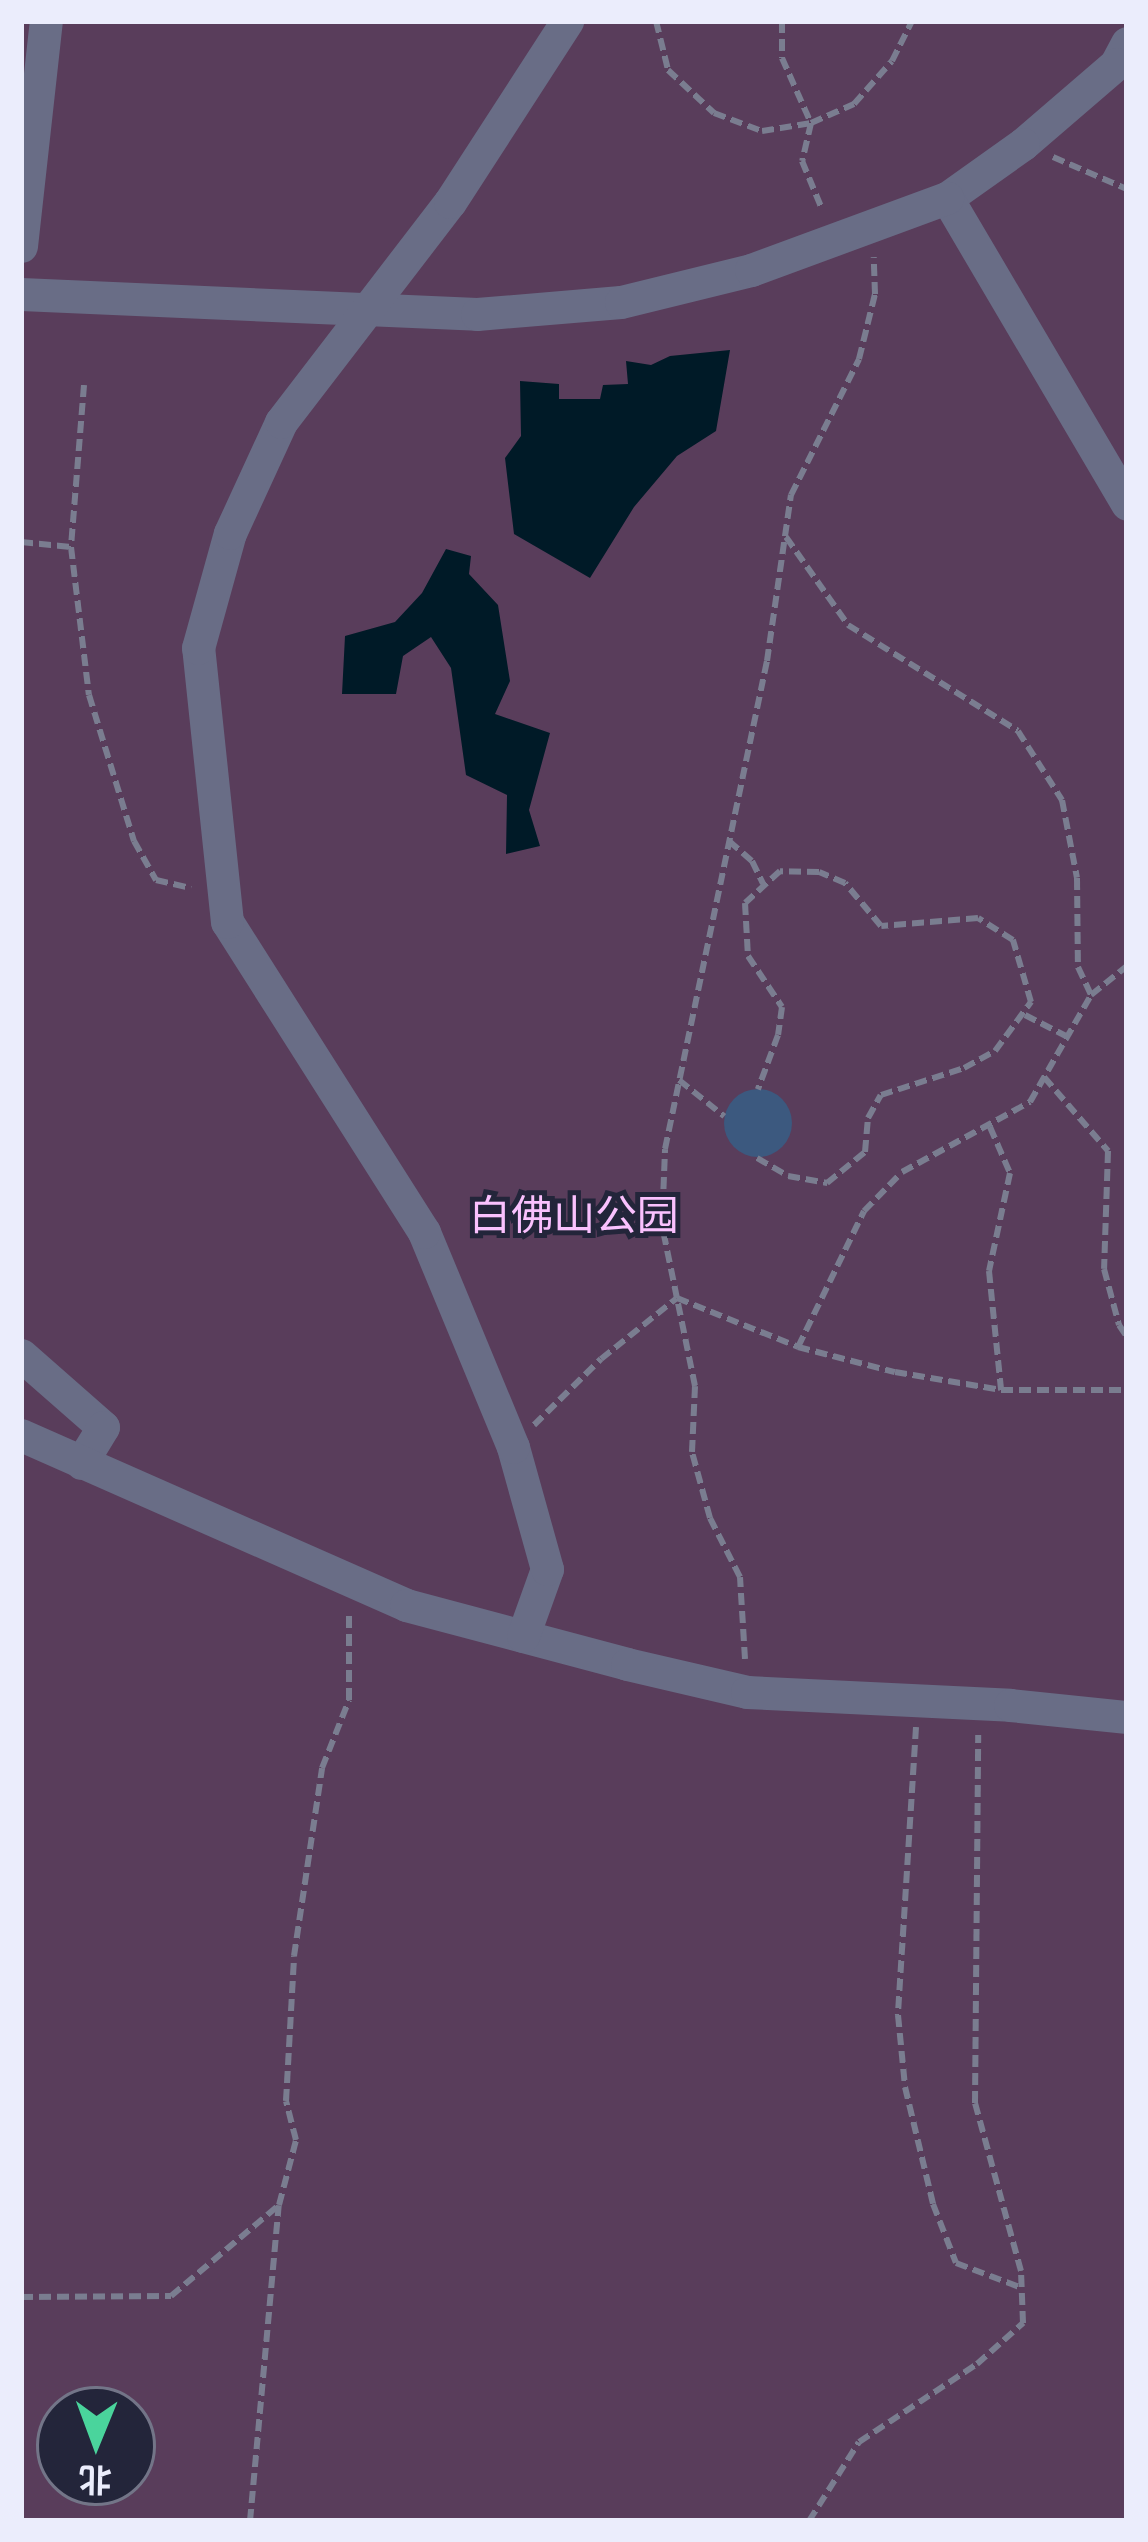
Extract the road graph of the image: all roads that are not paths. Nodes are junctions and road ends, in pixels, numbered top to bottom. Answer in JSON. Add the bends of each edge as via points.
{"nodes":[{"id":1,"x":46,"y":21,"type":"edge"},
{"id":2,"x":567,"y":21,"type":"edge"},
{"id":3,"x":1127,"y":43,"type":"edge"},
{"id":4,"x":947,"y":198,"type":"junction"},
{"id":5,"x":21,"y":246,"type":"edge"},
{"id":6,"x":21,"y":294,"type":"edge"},
{"id":7,"x":366,"y":311,"type":"junction"},
{"id":8,"x":1127,"y":504,"type":"edge"},
{"id":9,"x":21,"y":1355,"type":"edge"},
{"id":10,"x":21,"y":1435,"type":"edge"},
{"id":11,"x":81,"y":1463,"type":"junction"},
{"id":12,"x":523,"y":1636,"type":"junction"},
{"id":13,"x":1127,"y":1717,"type":"edge"}],
"edges":[{"from":1,"to":5,"type":"lane"},
{"from":2,"to":7,"type":"lane","via":[[450,202]]},
{"from":3,"to":4,"type":"lane","via":[[1116,64],[1023,145]]},
{"from":4,"to":7,"type":"lane","via":[[751,270],[621,302],[477,314]]},
{"from":4,"to":8,"type":"lane"},
{"from":6,"to":7,"type":"lane"},
{"from":7,"to":12,"type":"lane","via":[[281,422],[230,532],[199,648],[227,922],[424,1232],[513,1447],[547,1570]]},
{"from":9,"to":11,"type":"lane","via":[[104,1427]]},
{"from":10,"to":11,"type":"lane"},
{"from":11,"to":12,"type":"lane","via":[[406,1605]]},
{"from":12,"to":13,"type":"lane","via":[[747,1692]]}]}
